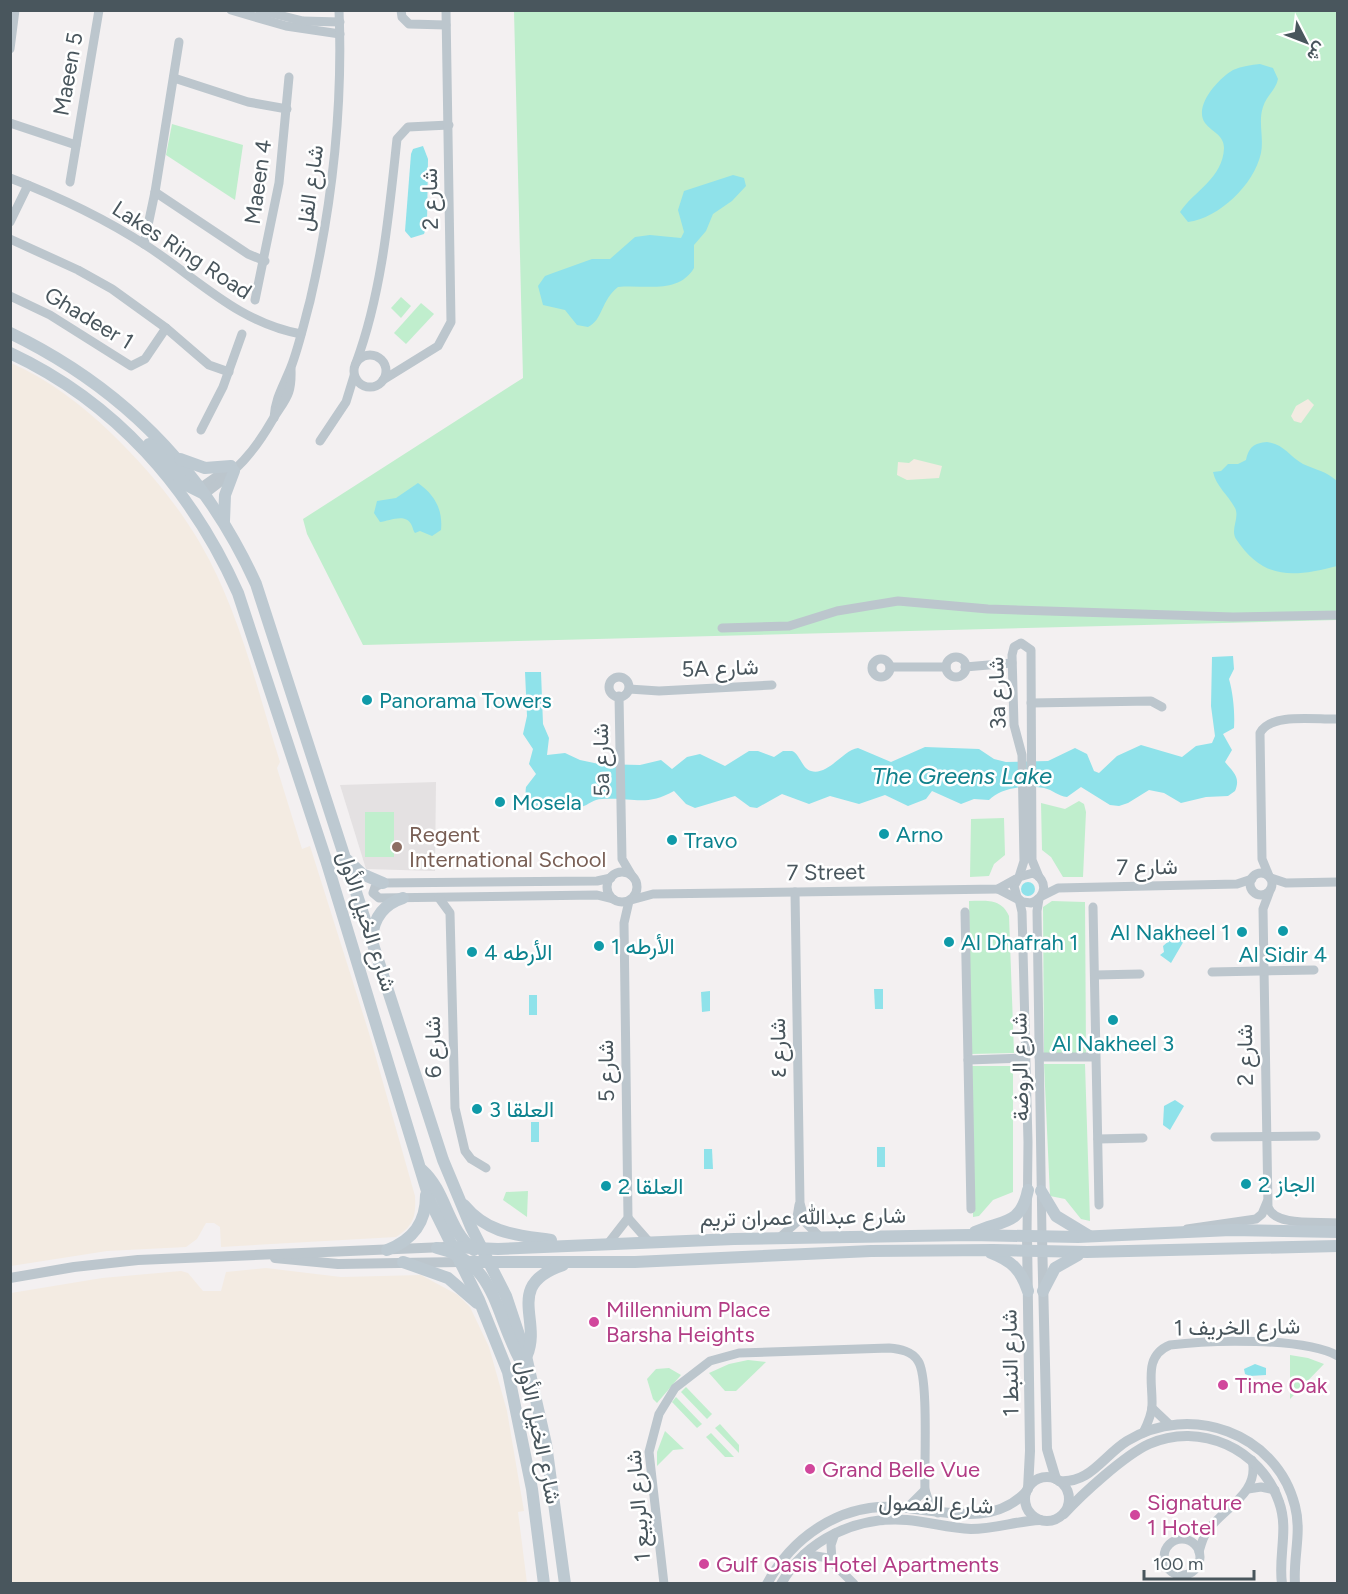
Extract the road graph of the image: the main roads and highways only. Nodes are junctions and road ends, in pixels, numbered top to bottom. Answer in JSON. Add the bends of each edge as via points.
{"nodes":[{"id":1,"x":10,"y":333,"type":"edge"},
{"id":2,"x":10,"y":353,"type":"edge"},
{"id":3,"x":123,"y":427,"type":"junction"},
{"id":4,"x":173,"y":454,"type":"junction"},
{"id":5,"x":198,"y":498,"type":"junction"},
{"id":6,"x":223,"y":521,"type":"junction"},
{"id":7,"x":346,"y":858,"type":"junction"},
{"id":8,"x":383,"y":883,"type":"road end"},
{"id":9,"x":404,"y":898,"type":"road end"},
{"id":10,"x":372,"y":941,"type":"junction"},
{"id":11,"x":421,"y":1169,"type":"junction"},
{"id":12,"x":1028,"y":1190,"type":"road end"},
{"id":13,"x":426,"y":1191,"type":"junction"},
{"id":14,"x":1041,"y":1191,"type":"road end"},
{"id":15,"x":459,"y":1199,"type":"junction"},
{"id":16,"x":454,"y":1226,"type":"junction"},
{"id":17,"x":471,"y":1227,"type":"junction"},
{"id":18,"x":1337,"y":1229,"type":"edge"},
{"id":19,"x":970,"y":1235,"type":"junction"},
{"id":20,"x":1090,"y":1237,"type":"junction"},
{"id":21,"x":572,"y":1246,"type":"junction"},
{"id":22,"x":1336,"y":1247,"type":"edge"},
{"id":23,"x":437,"y":1248,"type":"road end"},
{"id":24,"x":387,"y":1250,"type":"road end"},
{"id":25,"x":981,"y":1250,"type":"junction"},
{"id":26,"x":1087,"y":1252,"type":"junction"},
{"id":27,"x":483,"y":1254,"type":"junction"},
{"id":28,"x":459,"y":1256,"type":"junction"},
{"id":29,"x":403,"y":1262,"type":"road end"},
{"id":30,"x":570,"y":1263,"type":"junction"},
{"id":31,"x":1028,"y":1291,"type":"road end"},
{"id":32,"x":1043,"y":1291,"type":"road end"},
{"id":33,"x":485,"y":1314,"type":"junction"},
{"id":34,"x":526,"y":1356,"type":"junction"},
{"id":35,"x":531,"y":1373,"type":"junction"},
{"id":36,"x":544,"y":1584,"type":"edge"},
{"id":37,"x":565,"y":1584,"type":"edge"}],
"edges":[{"from":1,"to":4,"type":"main road","name":"شارع الخيل الأول","via":[[69,364],[104,388]]},
{"from":2,"to":3,"type":"main road","name":"شارع الخيل الأول","via":[[77,391]]},
{"from":3,"to":5,"type":"main road","via":[[141,437]]},
{"from":3,"to":5,"type":"main road","name":"شارع الخيل الأول","via":[[179,490]]},
{"from":4,"to":5,"type":"main road","name":"شارع الخيل الأول"},
{"from":4,"to":6,"type":"main road","via":[[198,466],[235,467],[225,495]]},
{"from":5,"to":6,"type":"main road","name":"شارع الخيل الأول"},
{"from":5,"to":11,"type":"main road","name":"شارع الخيل الأول","via":[[252,631]]},
{"from":6,"to":7,"type":"main road","name":"شارع الخيل الأول","via":[[264,604]]},
{"from":7,"to":8,"type":"main road","via":[[362,874]]},
{"from":7,"to":10,"type":"main road","name":"شارع الخيل الأول"},
{"from":9,"to":10,"type":"main road","via":[[381,911]]},
{"from":10,"to":15,"type":"main road","name":"شارع الخيل الأول"},
{"from":11,"to":13,"type":"main road","name":"شارع الخيل الأول"},
{"from":11,"to":16,"type":"main road","via":[[438,1190]]},
{"from":12,"to":19,"type":"main road","via":[[1014,1218]]},
{"from":13,"to":24,"type":"main road","via":[[425,1210],[418,1228],[406,1242]]},
{"from":13,"to":28,"type":"main road","name":"شارع الخيل الأول"},
{"from":14,"to":20,"type":"main road","via":[[1056,1216]]},
{"from":15,"to":17,"type":"main road","name":"شارع الخيل الأول"},
{"from":15,"to":21,"type":"main road","via":[[476,1217],[502,1232]]},
{"from":16,"to":17,"type":"main road","via":[[465,1237],[471,1234]]},
{"from":16,"to":27,"type":"main road"},
{"from":17,"to":27,"type":"main road","name":"شارع الخيل الأول"},
{"from":18,"to":20,"type":"main road","name":"شارع عبدالله عمران تريم"},
{"from":19,"to":20,"type":"main road","name":"شارع عبدالله عمران تريم"},
{"from":19,"to":21,"type":"main road","name":"شارع عبدالله عمران تريم"},
{"from":21,"to":27,"type":"main road","name":"شارع عبدالله عمران تريم"},
{"from":22,"to":26,"type":"main road","name":"شارع عبدالله عمران تريم"},
{"from":23,"to":28,"type":"main road"},
{"from":25,"to":26,"type":"main road","name":"شارع عبدالله عمران تريم"},
{"from":25,"to":30,"type":"main road","name":"شارع عبدالله عمران تريم"},
{"from":25,"to":31,"type":"main road","via":[[1011,1262],[1021,1273]]},
{"from":26,"to":32,"type":"main road","via":[[1059,1264]]},
{"from":27,"to":28,"type":"main road","name":"شارع عبدالله عمران تريم"},
{"from":27,"to":28,"type":"main road","name":"شارع عبدالله عمران تريم"},
{"from":27,"to":30,"type":"main road","name":"شارع عبدالله عمران تريم","via":[[506,1263]]},
{"from":27,"to":34,"type":"main road","name":"شارع الخيل الأول","via":[[513,1314]]},
{"from":28,"to":33,"type":"main road","name":"شارع الخيل الأول"},
{"from":28,"to":35,"type":"main road","via":[[483,1277],[520,1360]]},
{"from":29,"to":33,"type":"main road","via":[[448,1278]]},
{"from":30,"to":34,"type":"main road","via":[[544,1274],[531,1290]]},
{"from":33,"to":36,"type":"main road","name":"شارع الخيل الأول","via":[[517,1406]]},
{"from":34,"to":35,"type":"main road","name":"شارع الخيل الأول"},
{"from":35,"to":37,"type":"main road","name":"شارع الخيل الأول","via":[[550,1467]]}]}
